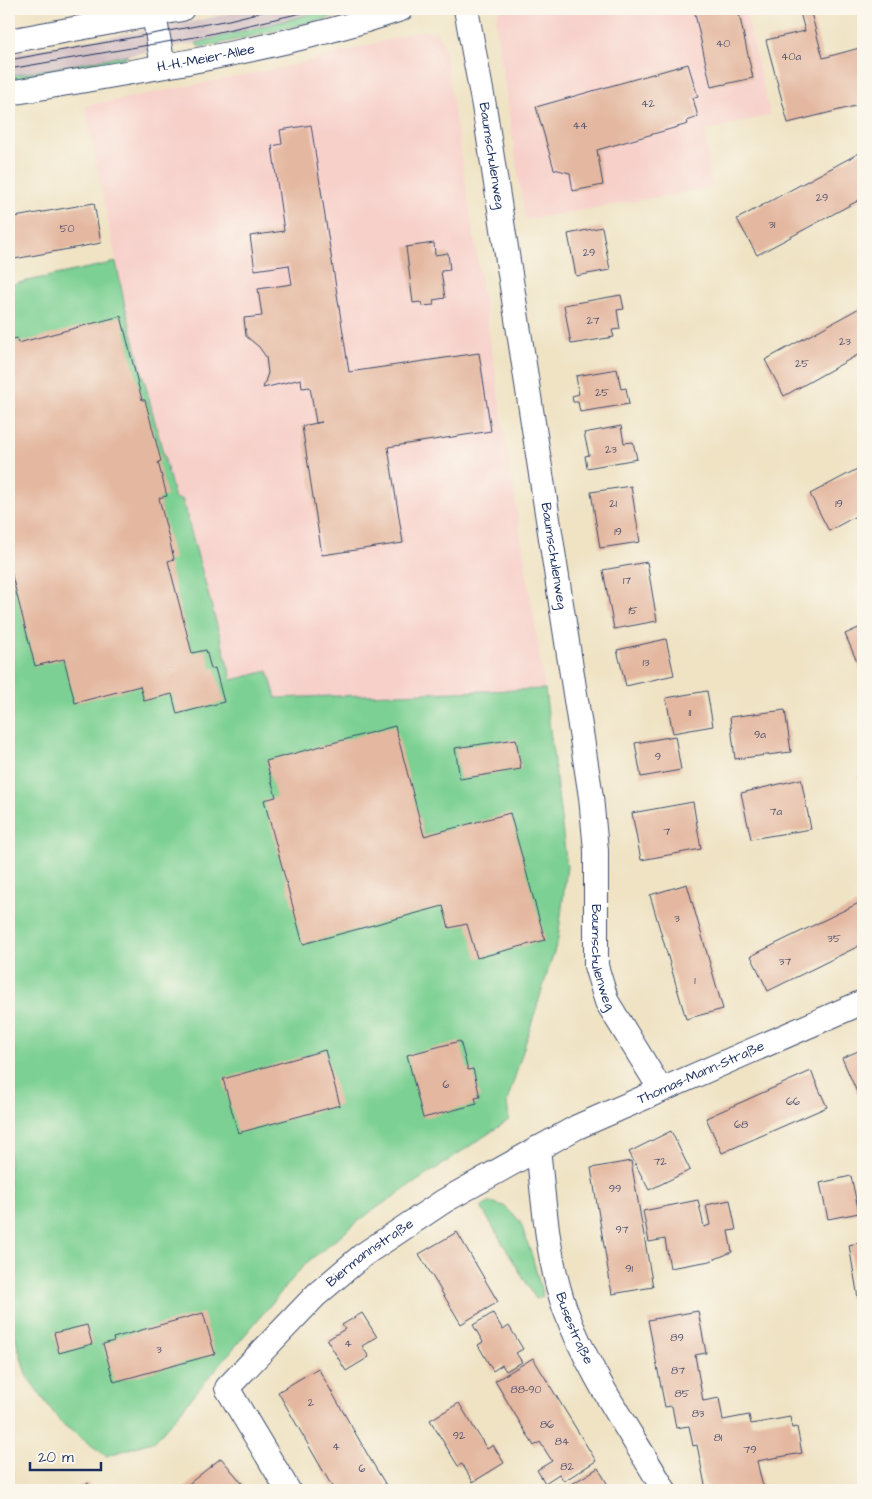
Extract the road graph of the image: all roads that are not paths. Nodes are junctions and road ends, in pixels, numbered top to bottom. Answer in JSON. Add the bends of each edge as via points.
{"nodes":[{"id":1,"x":182,"y":9,"type":"edge"},
{"id":2,"x":401,"y":9,"type":"edge"},
{"id":3,"x":466,"y":9,"type":"edge"},
{"id":4,"x":153,"y":12,"type":"edge"},
{"id":5,"x":9,"y":41,"type":"edge"},
{"id":6,"x":163,"y":66,"type":"junction"},
{"id":7,"x":9,"y":93,"type":"edge"},
{"id":8,"x":863,"y":1002,"type":"edge"},
{"id":9,"x":661,"y":1090,"type":"junction"},
{"id":10,"x":538,"y":1148,"type":"junction"},
{"id":11,"x":288,"y":1490,"type":"edge"},
{"id":12,"x":664,"y":1490,"type":"edge"}],
"edges":[{"from":1,"to":4,"type":"street"},
{"from":2,"to":6,"type":"street","name":"H.-H.-Meier-Allee","via":[[317,34]]},
{"from":3,"to":9,"type":"street","name":"Baumschulenweg","via":[[484,106],[591,797],[596,850],[596,966],[607,1002]]},
{"from":4,"to":5,"type":"street"},
{"from":4,"to":6,"type":"street"},
{"from":6,"to":7,"type":"street","name":"H.-H.-Meier-Allee"},
{"from":8,"to":9,"type":"street","name":"Thomas-Mann-Straße"},
{"from":9,"to":10,"type":"street","name":"Thomas-Mann-Straße"},
{"from":10,"to":11,"type":"street","name":"Biermannstraße","via":[[444,1201],[363,1255],[316,1295],[227,1388]]},
{"from":10,"to":12,"type":"street","name":"Busestraße","via":[[548,1240],[565,1308],[611,1402]]}]}
